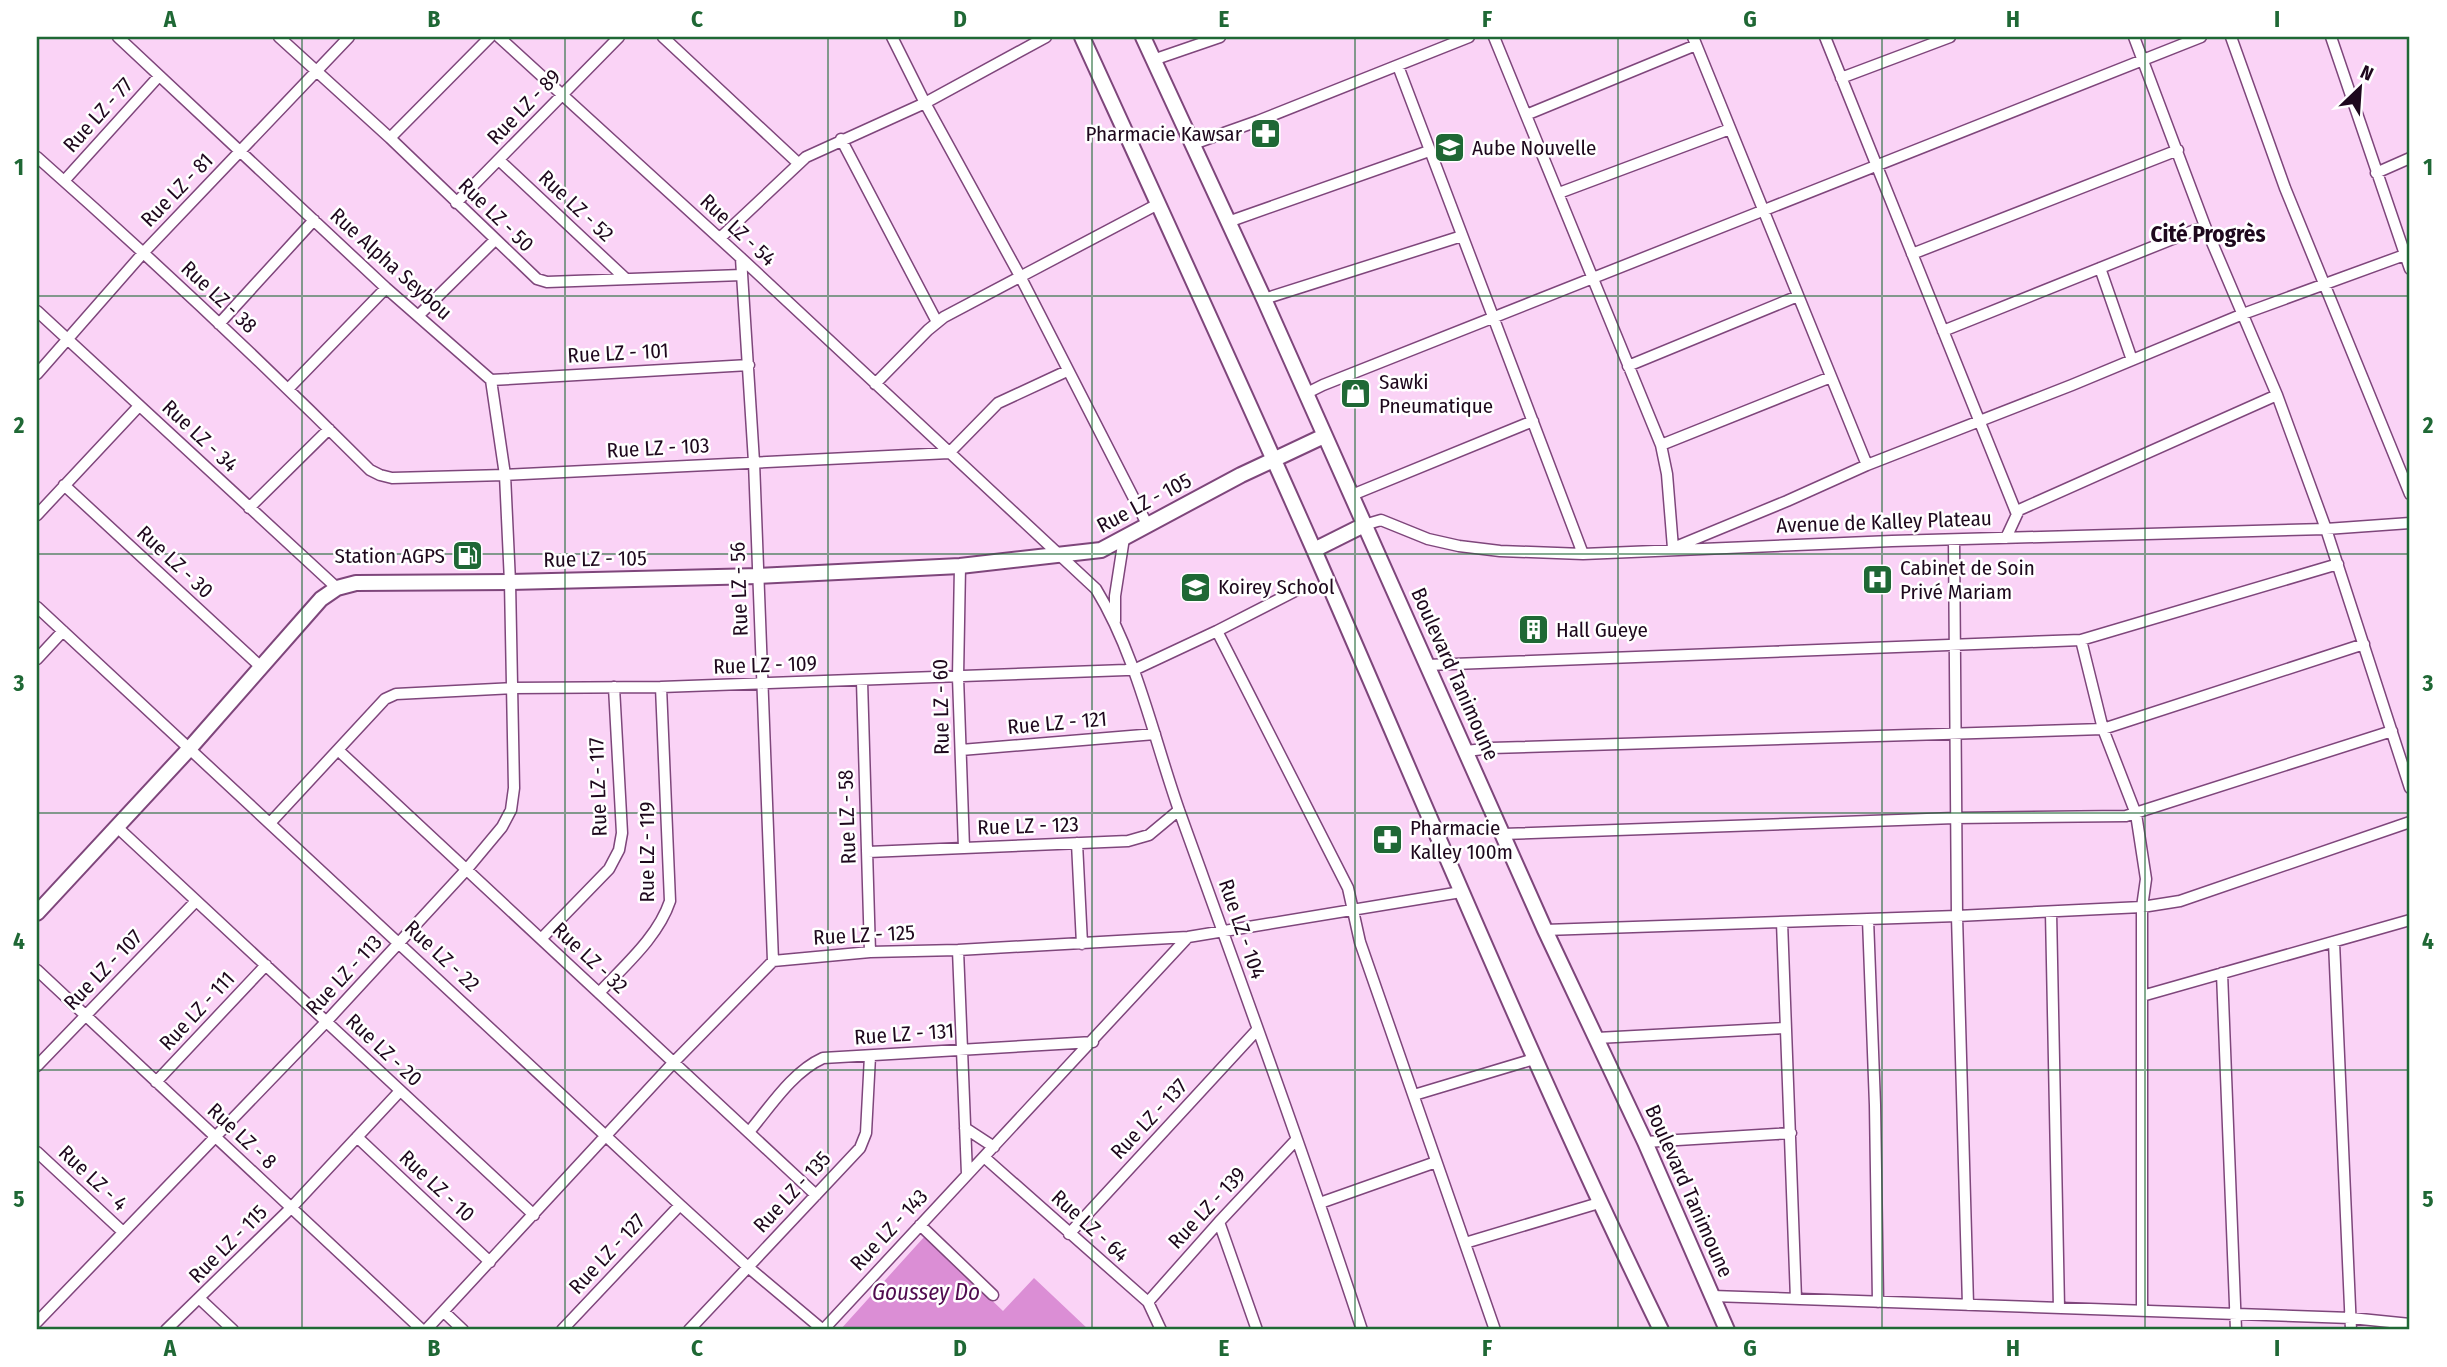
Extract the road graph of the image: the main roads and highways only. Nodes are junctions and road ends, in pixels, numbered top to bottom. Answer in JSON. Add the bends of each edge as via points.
{"nodes":[{"id":1,"x":1082,"y":37,"type":"edge"},
{"id":2,"x":1143,"y":37,"type":"edge"},
{"id":3,"x":1324,"y":436,"type":"junction"},
{"id":4,"x":1273,"y":460,"type":"junction"},
{"id":5,"x":1364,"y":525,"type":"junction"},
{"id":6,"x":1314,"y":550,"type":"junction"},
{"id":7,"x":37,"y":913,"type":"edge"},
{"id":8,"x":1661,"y":1330,"type":"edge"},
{"id":9,"x":1727,"y":1330,"type":"edge"}],
"edges":[{"from":1,"to":4,"type":"main road"},
{"from":2,"to":3,"type":"main road","name":"Boulevard Tanimoune"},
{"from":3,"to":4,"type":"main road","name":"Rue LZ - 105"},
{"from":3,"to":5,"type":"main road","name":"Boulevard Tanimoune"},
{"from":4,"to":6,"type":"main road"},
{"from":4,"to":7,"type":"main road","name":"Rue LZ - 105","via":[[1101,550],[960,566],[759,576],[356,583],[337,588],[321,599]]},
{"from":5,"to":6,"type":"main road"},
{"from":5,"to":9,"type":"main road","name":"Boulevard Tanimoune"},
{"from":6,"to":8,"type":"main road","via":[[1534,1059]]}]}
